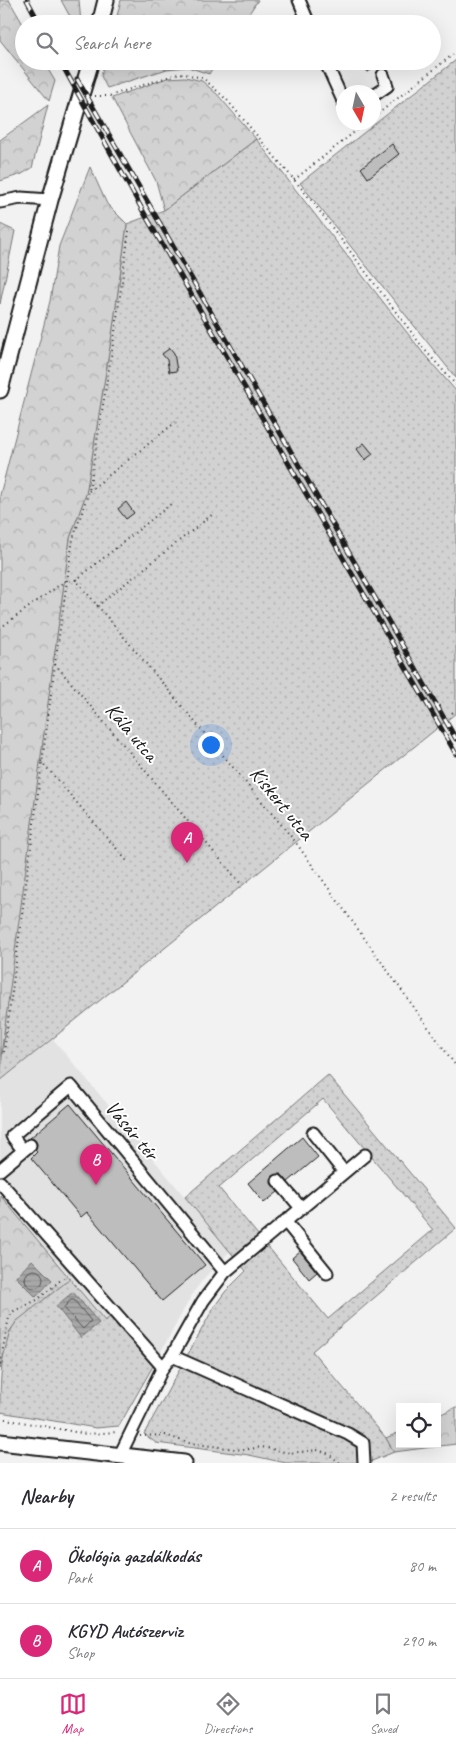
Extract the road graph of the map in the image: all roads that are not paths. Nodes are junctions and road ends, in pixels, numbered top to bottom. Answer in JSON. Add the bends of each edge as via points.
{"nodes":[{"id":1,"x":106,"y":0,"type":"edge"},
{"id":2,"x":298,"y":0,"type":"edge"},
{"id":3,"x":102,"y":15,"type":"edge"},
{"id":4,"x":305,"y":15,"type":"edge"},
{"id":5,"x":89,"y":70,"type":"edge"},
{"id":6,"x":328,"y":70,"type":"edge"},
{"id":7,"x":383,"y":75,"type":"dead end"},
{"id":8,"x":336,"y":86,"type":"edge"},
{"id":9,"x":381,"y":90,"type":"edge"},
{"id":10,"x":50,"y":200,"type":"junction"},
{"id":11,"x":0,"y":202,"type":"edge"},
{"id":12,"x":0,"y":390,"type":"edge"},
{"id":13,"x":313,"y":1133,"type":"dead end"},
{"id":14,"x":365,"y":1155,"type":"dead end"},
{"id":15,"x":0,"y":1170,"type":"edge"},
{"id":16,"x":344,"y":1172,"type":"junction"},
{"id":17,"x":278,"y":1181,"type":"dead end"},
{"id":18,"x":0,"y":1182,"type":"edge"},
{"id":19,"x":301,"y":1208,"type":"junction"},
{"id":20,"x":285,"y":1221,"type":"junction"},
{"id":21,"x":225,"y":1272,"type":"junction"},
{"id":22,"x":327,"y":1273,"type":"dead end"},
{"id":23,"x":172,"y":1356,"type":"junction"},
{"id":24,"x":163,"y":1368,"type":"junction"},
{"id":25,"x":0,"y":1442,"type":"edge"},
{"id":26,"x":120,"y":1454,"type":"junction"},
{"id":27,"x":184,"y":1463,"type":"edge"},
{"id":28,"x":364,"y":1463,"type":"edge"}],
"edges":[{"from":1,"to":3,"type":"main road"},
{"from":2,"to":4,"type":"street"},
{"from":5,"to":10,"type":"main road"},
{"from":6,"to":8,"type":"street"},
{"from":7,"to":9,"type":"street","via":[[387,86]]},
{"from":10,"to":11,"type":"street","via":[[20,198]]},
{"from":10,"to":12,"type":"main road"},
{"from":13,"to":16,"type":"street"},
{"from":14,"to":16,"type":"street"},
{"from":15,"to":21,"type":"street","name":"Vásár tér","via":[[26,1148],[12,1136],[72,1086]]},
{"from":16,"to":19,"type":"street"},
{"from":17,"to":19,"type":"street"},
{"from":18,"to":24,"type":"street"},
{"from":19,"to":20,"type":"street"},
{"from":20,"to":21,"type":"street"},
{"from":20,"to":22,"type":"street"},
{"from":21,"to":23,"type":"street","via":[[203,1301]]},
{"from":23,"to":24,"type":"street"},
{"from":23,"to":28,"type":"street","via":[[348,1434],[363,1444]]},
{"from":24,"to":26,"type":"street"},
{"from":25,"to":26,"type":"main road"},
{"from":26,"to":27,"type":"main road"}]}
